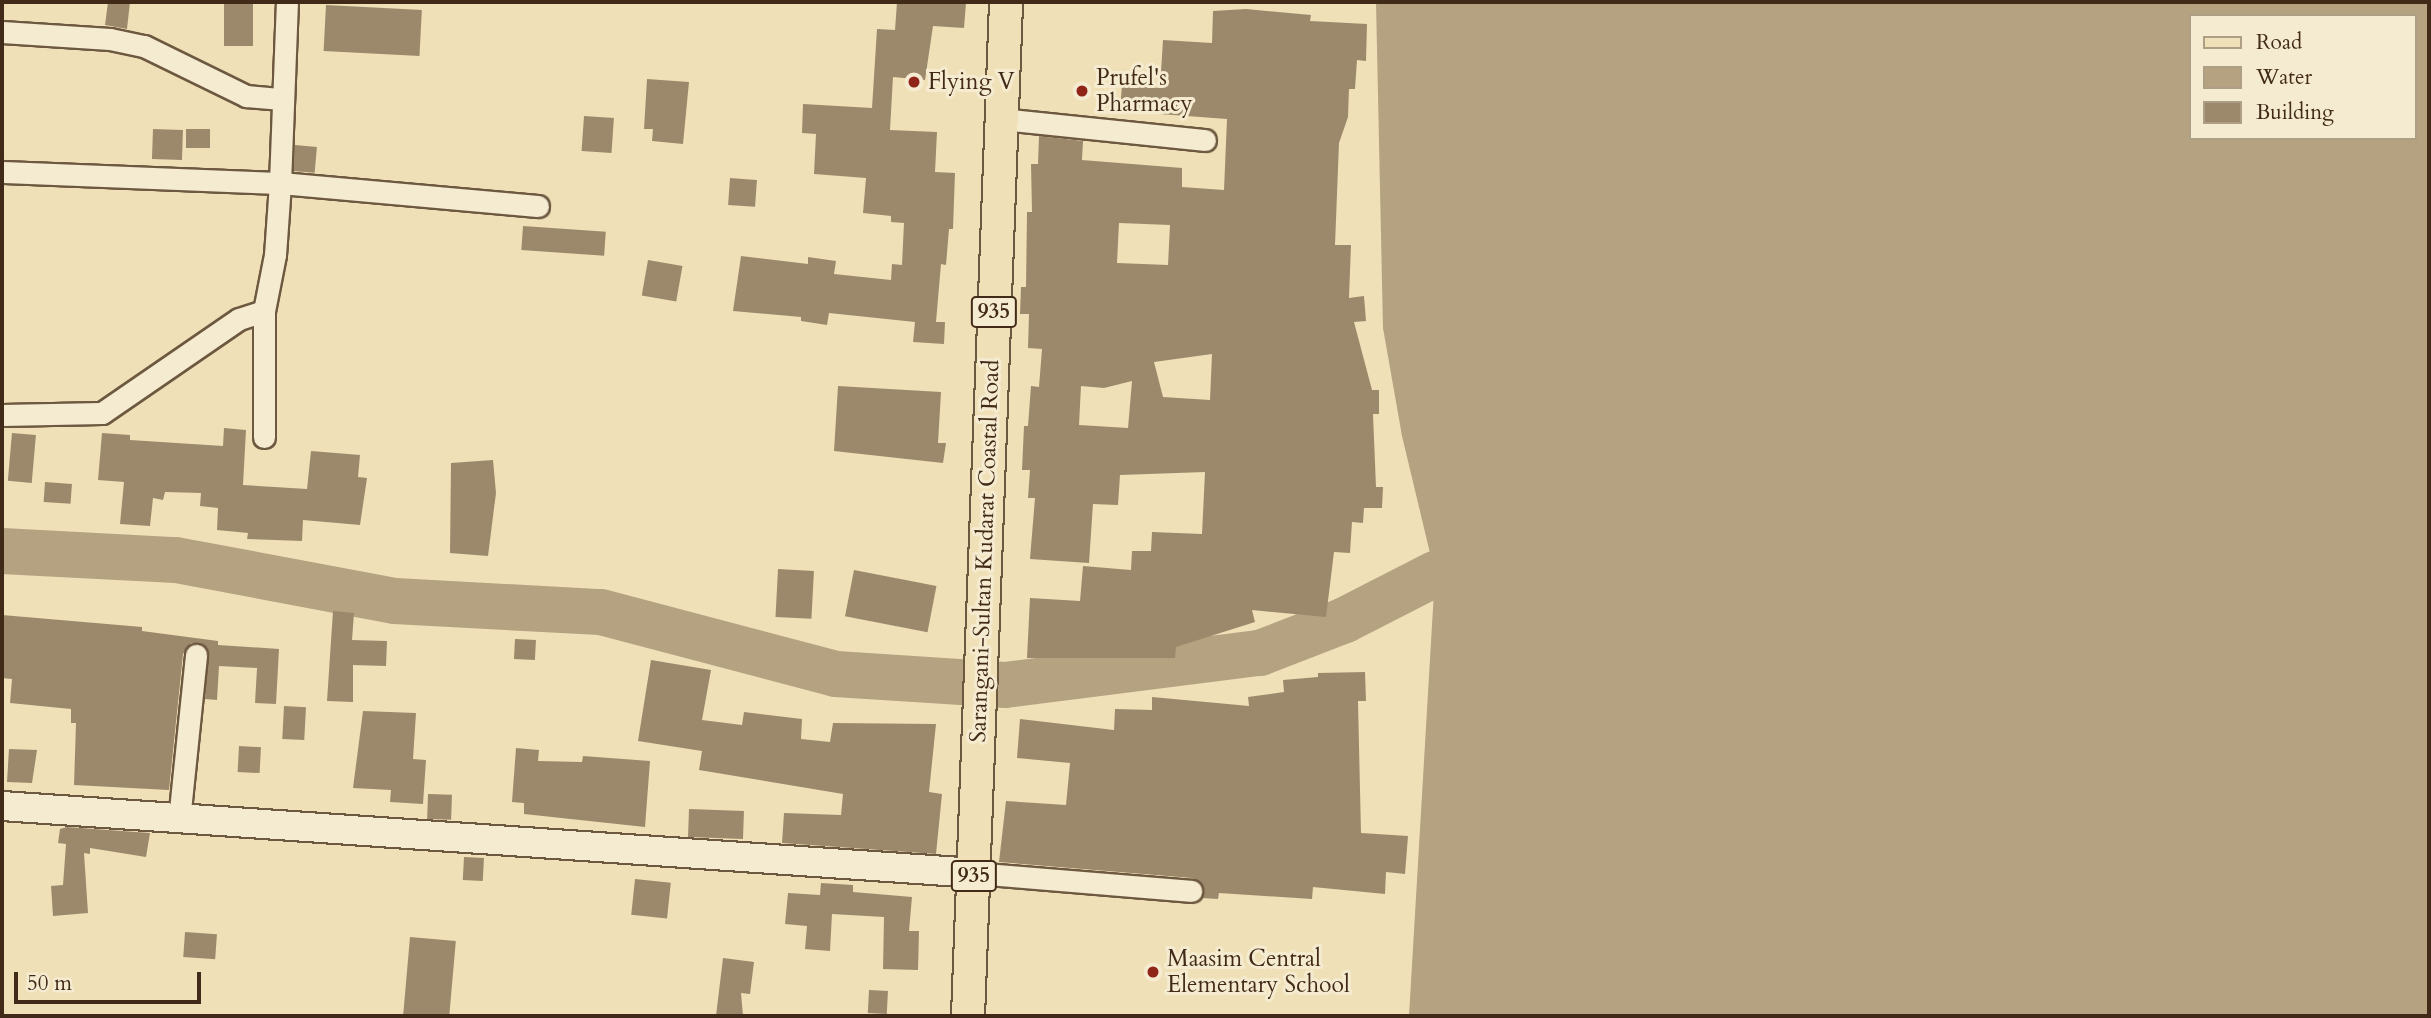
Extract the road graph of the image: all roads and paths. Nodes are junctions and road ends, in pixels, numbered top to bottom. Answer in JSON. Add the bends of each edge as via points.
{"nodes":[{"id":1,"x":287,"y":2,"type":"edge"},
{"id":2,"x":1006,"y":2,"type":"edge"},
{"id":3,"x":2,"y":32,"type":"edge"},
{"id":4,"x":282,"y":99,"type":"junction"},
{"id":5,"x":1001,"y":119,"type":"junction"},
{"id":6,"x":1205,"y":140,"type":"dead end"},
{"id":7,"x":2,"y":172,"type":"edge"},
{"id":8,"x":280,"y":183,"type":"junction"},
{"id":9,"x":538,"y":206,"type":"dead end"},
{"id":10,"x":264,"y":311,"type":"junction"},
{"id":11,"x":2,"y":415,"type":"edge"},
{"id":12,"x":264,"y":437,"type":"dead end"},
{"id":13,"x":196,"y":655,"type":"dead end"},
{"id":14,"x":2,"y":806,"type":"edge"},
{"id":15,"x":180,"y":820,"type":"junction"},
{"id":16,"x":974,"y":873,"type":"junction"},
{"id":17,"x":1191,"y":891,"type":"dead end"},
{"id":18,"x":968,"y":1016,"type":"edge"}],
"edges":[{"from":1,"to":4,"type":"street"},
{"from":2,"to":5,"type":"main road","name":"Sarangani-Sultan Kudarat Coastal Road","number":"935"},
{"from":3,"to":4,"type":"street","via":[[144,46],[246,96]]},
{"from":4,"to":8,"type":"street"},
{"from":5,"to":6,"type":"street"},
{"from":5,"to":16,"type":"main road","name":"Sarangani-Sultan Kudarat Coastal Road","number":"935"},
{"from":7,"to":8,"type":"street"},
{"from":8,"to":9,"type":"street"},
{"from":8,"to":10,"type":"street","via":[[275,255]]},
{"from":10,"to":11,"type":"street","via":[[239,319],[102,413]]},
{"from":10,"to":12,"type":"street"},
{"from":13,"to":15,"type":"street"},
{"from":14,"to":15,"type":"street"},
{"from":15,"to":16,"type":"street"},
{"from":16,"to":17,"type":"street"},
{"from":16,"to":18,"type":"main road","name":"Sarangani-Sultan Kudarat Coastal Road","number":"935"}]}
